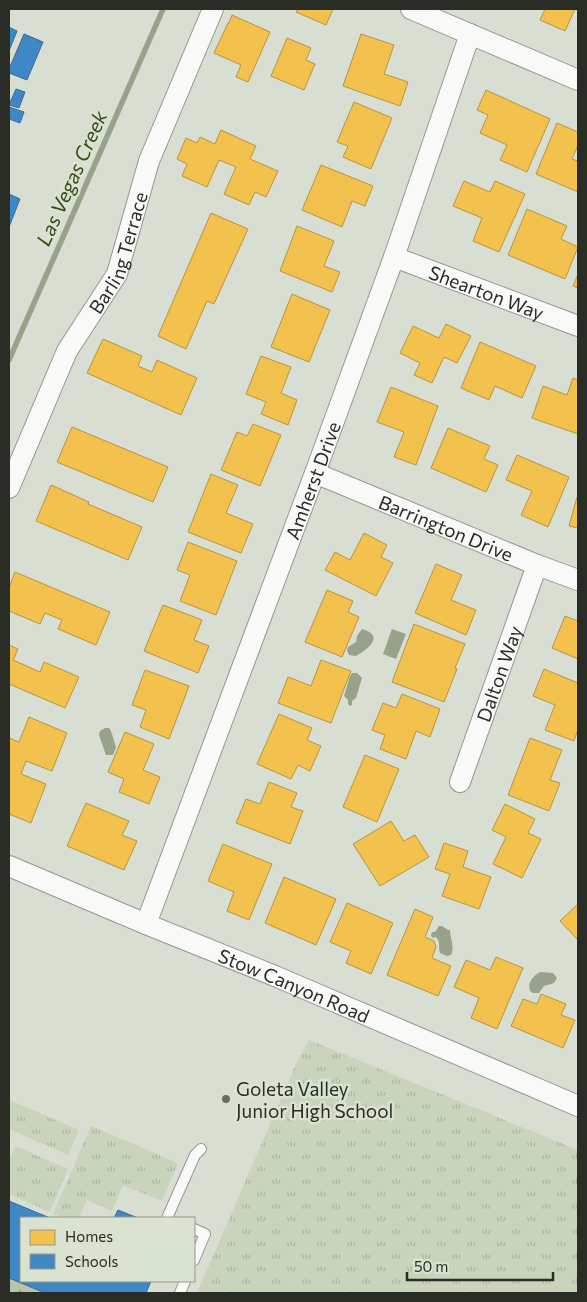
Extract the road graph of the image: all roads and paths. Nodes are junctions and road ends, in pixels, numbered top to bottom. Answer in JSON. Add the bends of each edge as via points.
{"nodes":[{"id":1,"x":213,"y":9,"type":"edge"},
{"id":2,"x":411,"y":9,"type":"edge"},
{"id":3,"x":470,"y":34,"type":"junction"},
{"id":4,"x":578,"y":80,"type":"edge"},
{"id":5,"x":394,"y":257,"type":"junction"},
{"id":6,"x":578,"y":326,"type":"edge"},
{"id":7,"x":315,"y":473,"type":"junction"},
{"id":8,"x":9,"y":488,"type":"edge"},
{"id":9,"x":538,"y":565,"type":"junction"},
{"id":10,"x":578,"y":580,"type":"edge"},
{"id":11,"x":460,"y":782,"type":"dead end"},
{"id":12,"x":9,"y":866,"type":"edge"},
{"id":13,"x":146,"y":924,"type":"junction"},
{"id":14,"x":578,"y":1106,"type":"edge"},
{"id":15,"x":201,"y":1149,"type":"dead end"},
{"id":16,"x":167,"y":1217,"type":"edge"},
{"id":17,"x":195,"y":1229,"type":"edge"},
{"id":18,"x":195,"y":1258,"type":"edge"}],
"edges":[{"from":1,"to":8,"type":"street","name":"Barling Terrace","via":[[149,161],[117,274],[67,351]]},
{"from":2,"to":3,"type":"street"},
{"from":3,"to":4,"type":"street"},
{"from":3,"to":5,"type":"street","name":"Amherst Drive"},
{"from":5,"to":6,"type":"street","name":"Shearton Way"},
{"from":5,"to":7,"type":"street","name":"Amherst Drive"},
{"from":7,"to":9,"type":"street","name":"Barrington Drive"},
{"from":7,"to":13,"type":"street","name":"Amherst Drive"},
{"from":9,"to":10,"type":"street","name":"Barrington Drive"},
{"from":9,"to":11,"type":"street","name":"Dalton Way"},
{"from":12,"to":13,"type":"street","name":"Stow Canyon Road"},
{"from":13,"to":14,"type":"street","name":"Stow Canyon Road"},
{"from":15,"to":16,"type":"lane","via":[[194,1155]]},
{"from":17,"to":18,"type":"lane","via":[[205,1234]]}]}
